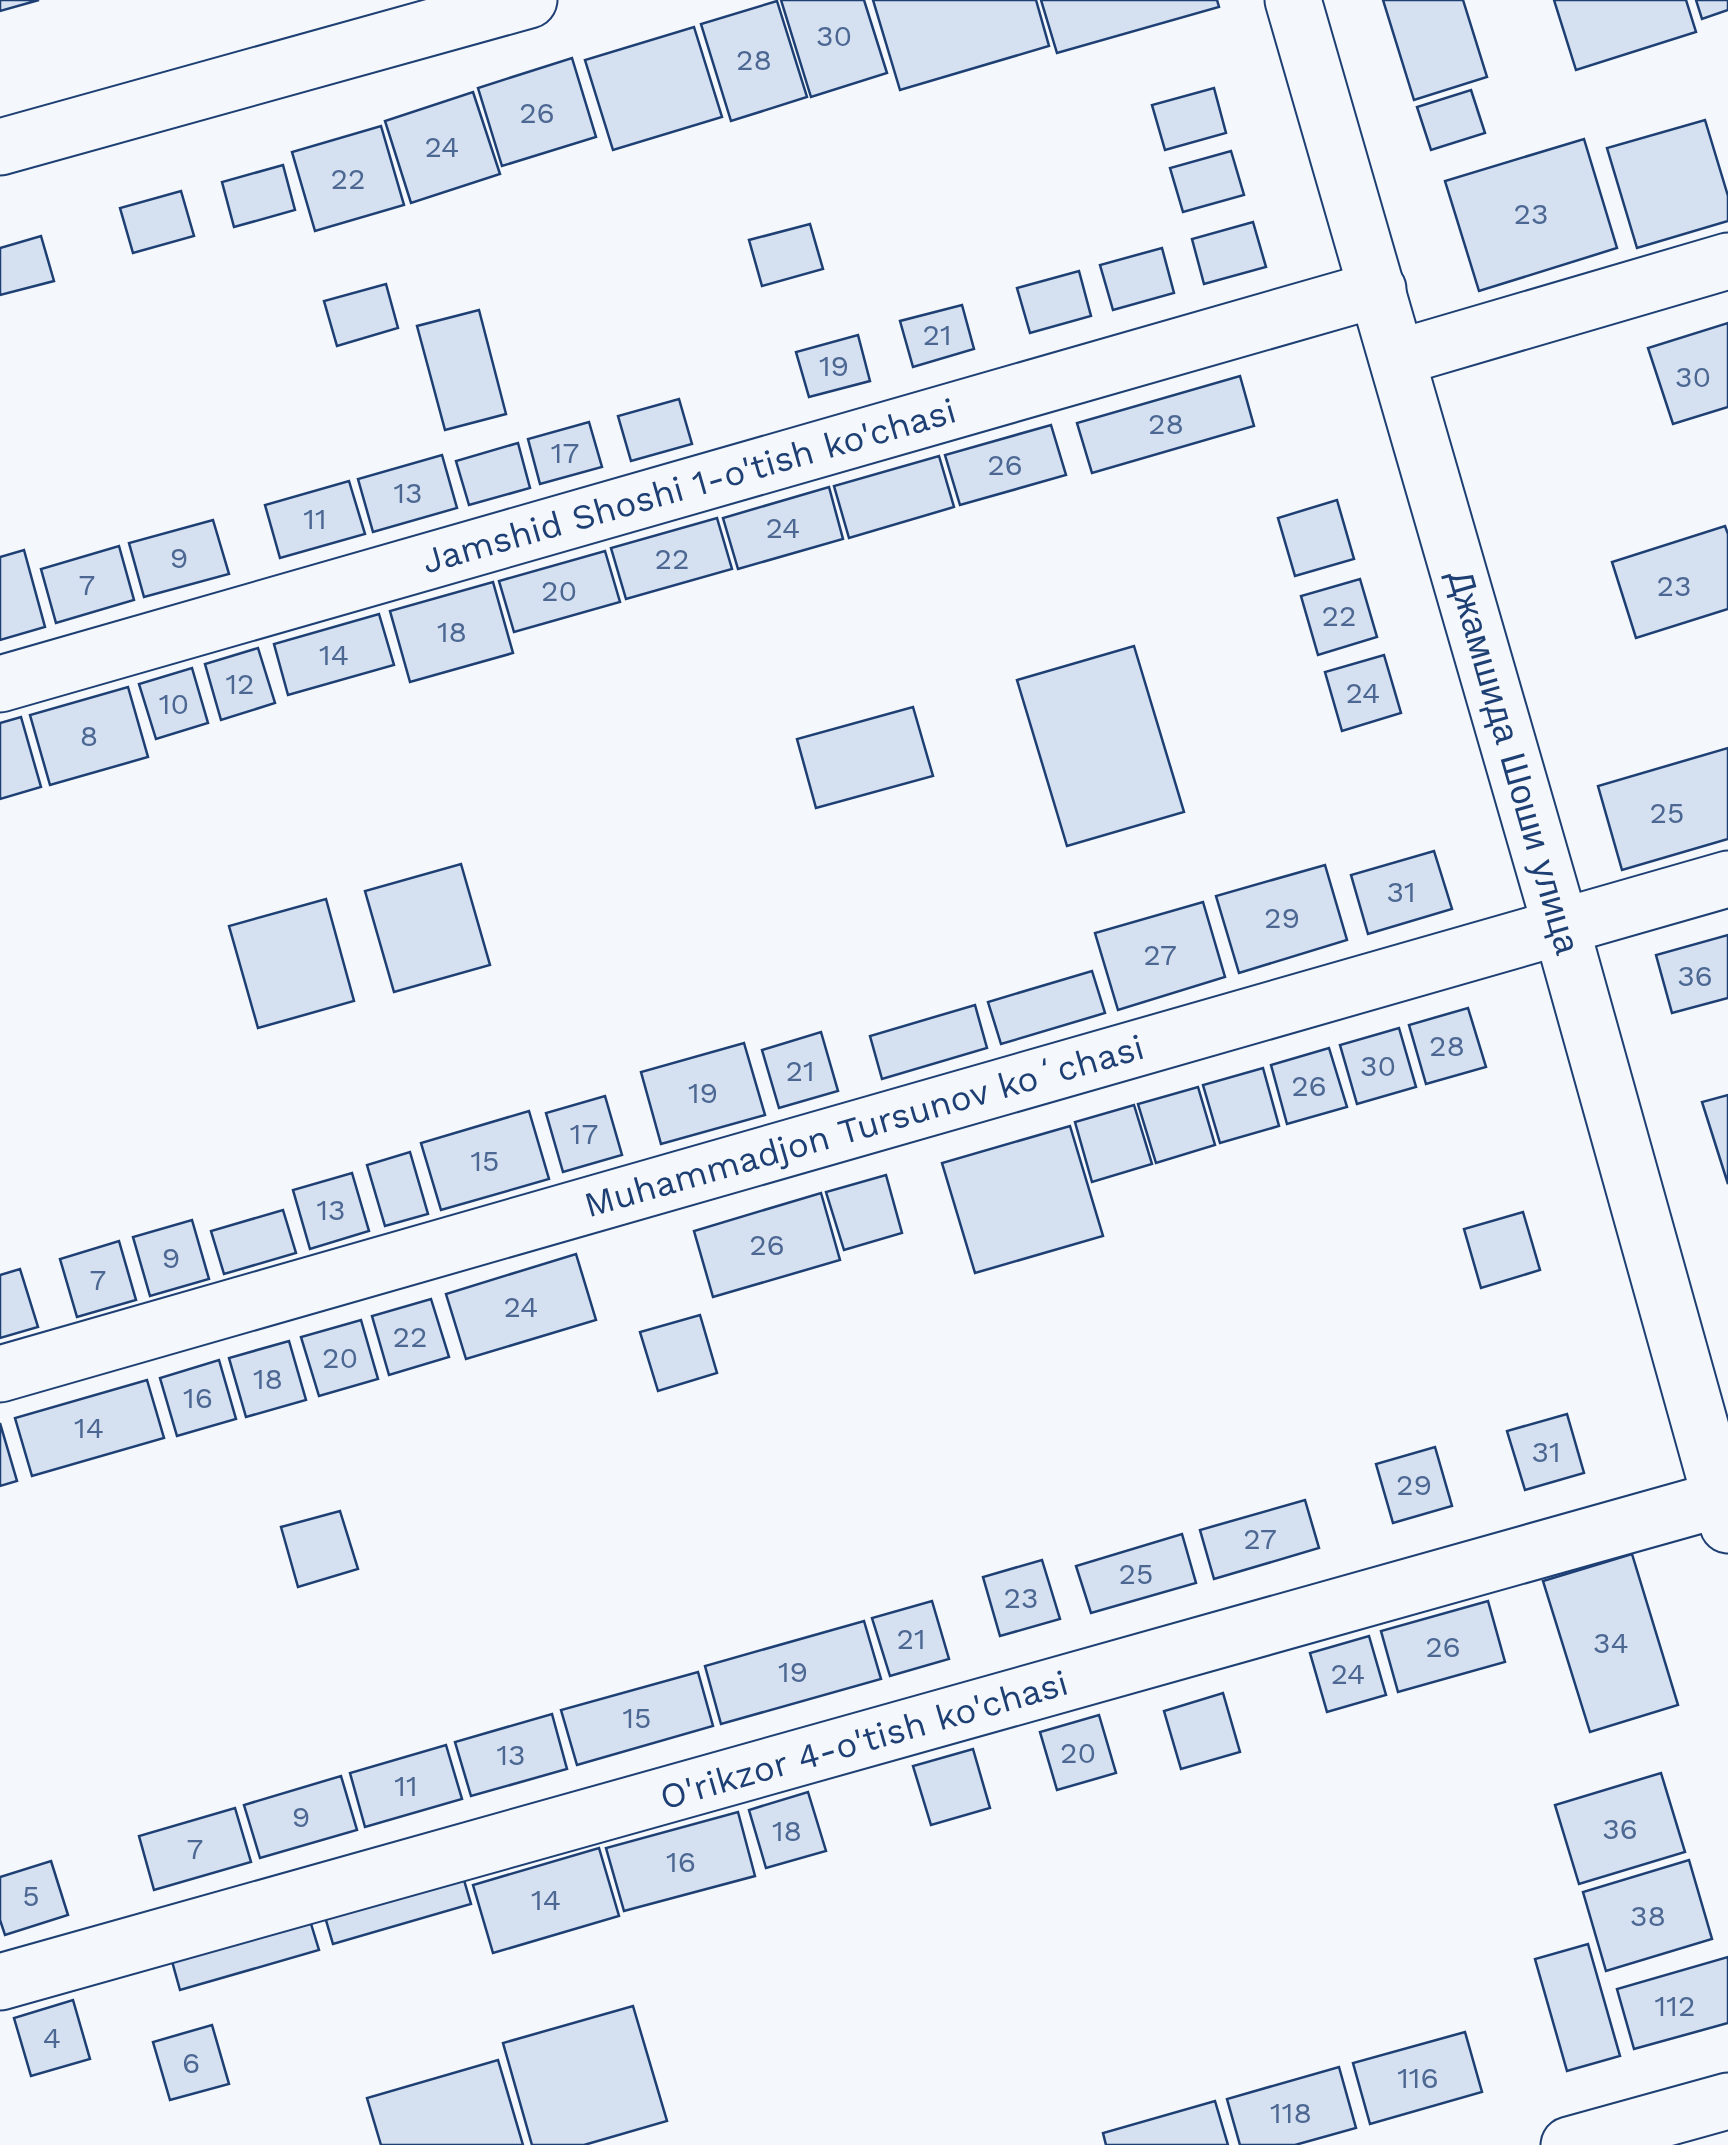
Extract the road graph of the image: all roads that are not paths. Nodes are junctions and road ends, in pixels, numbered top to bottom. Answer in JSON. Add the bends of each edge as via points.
{"nodes":[{"id":1,"x":529,"y":0,"type":"edge"},
{"id":2,"x":1294,"y":0,"type":"edge"},
{"id":3,"x":0,"y":147,"type":"edge"},
{"id":4,"x":1728,"y":261,"type":"edge"},
{"id":5,"x":1378,"y":289,"type":"junction"},
{"id":6,"x":1398,"y":358,"type":"junction"},
{"id":7,"x":0,"y":684,"type":"edge"},
{"id":8,"x":1728,"y":880,"type":"edge"},
{"id":9,"x":1561,"y":927,"type":"junction"},
{"id":10,"x":0,"y":1374,"type":"edge"},
{"id":11,"x":1726,"y":1507,"type":"edge"},
{"id":12,"x":0,"y":1982,"type":"edge"},
{"id":13,"x":1728,"y":2101,"type":"edge"},
{"id":14,"x":1569,"y":2145,"type":"edge"}],
"edges":[{"from":1,"to":3,"type":"street"},
{"from":2,"to":5,"type":"street","name":"Джамшида Шоши улица"},
{"from":4,"to":6,"type":"street"},
{"from":5,"to":6,"type":"street","name":"Джамшида Шоши улица"},
{"from":5,"to":7,"type":"street","name":"Jamshid Shoshi 1-o'tish ko'chasi"},
{"from":6,"to":9,"type":"street","name":"Джамшида Шоши улица"},
{"from":8,"to":9,"type":"street","name":"Muhammadjon Tursunov koʻchasi"},
{"from":9,"to":10,"type":"street","name":"Muhammadjon Tursunov koʻchasi"},
{"from":9,"to":11,"type":"street","name":"Джамшида Шоши улица"},
{"from":11,"to":12,"type":"street","name":"O'rikzor 4-o'tish ko'chasi"},
{"from":13,"to":14,"type":"street"}]}
